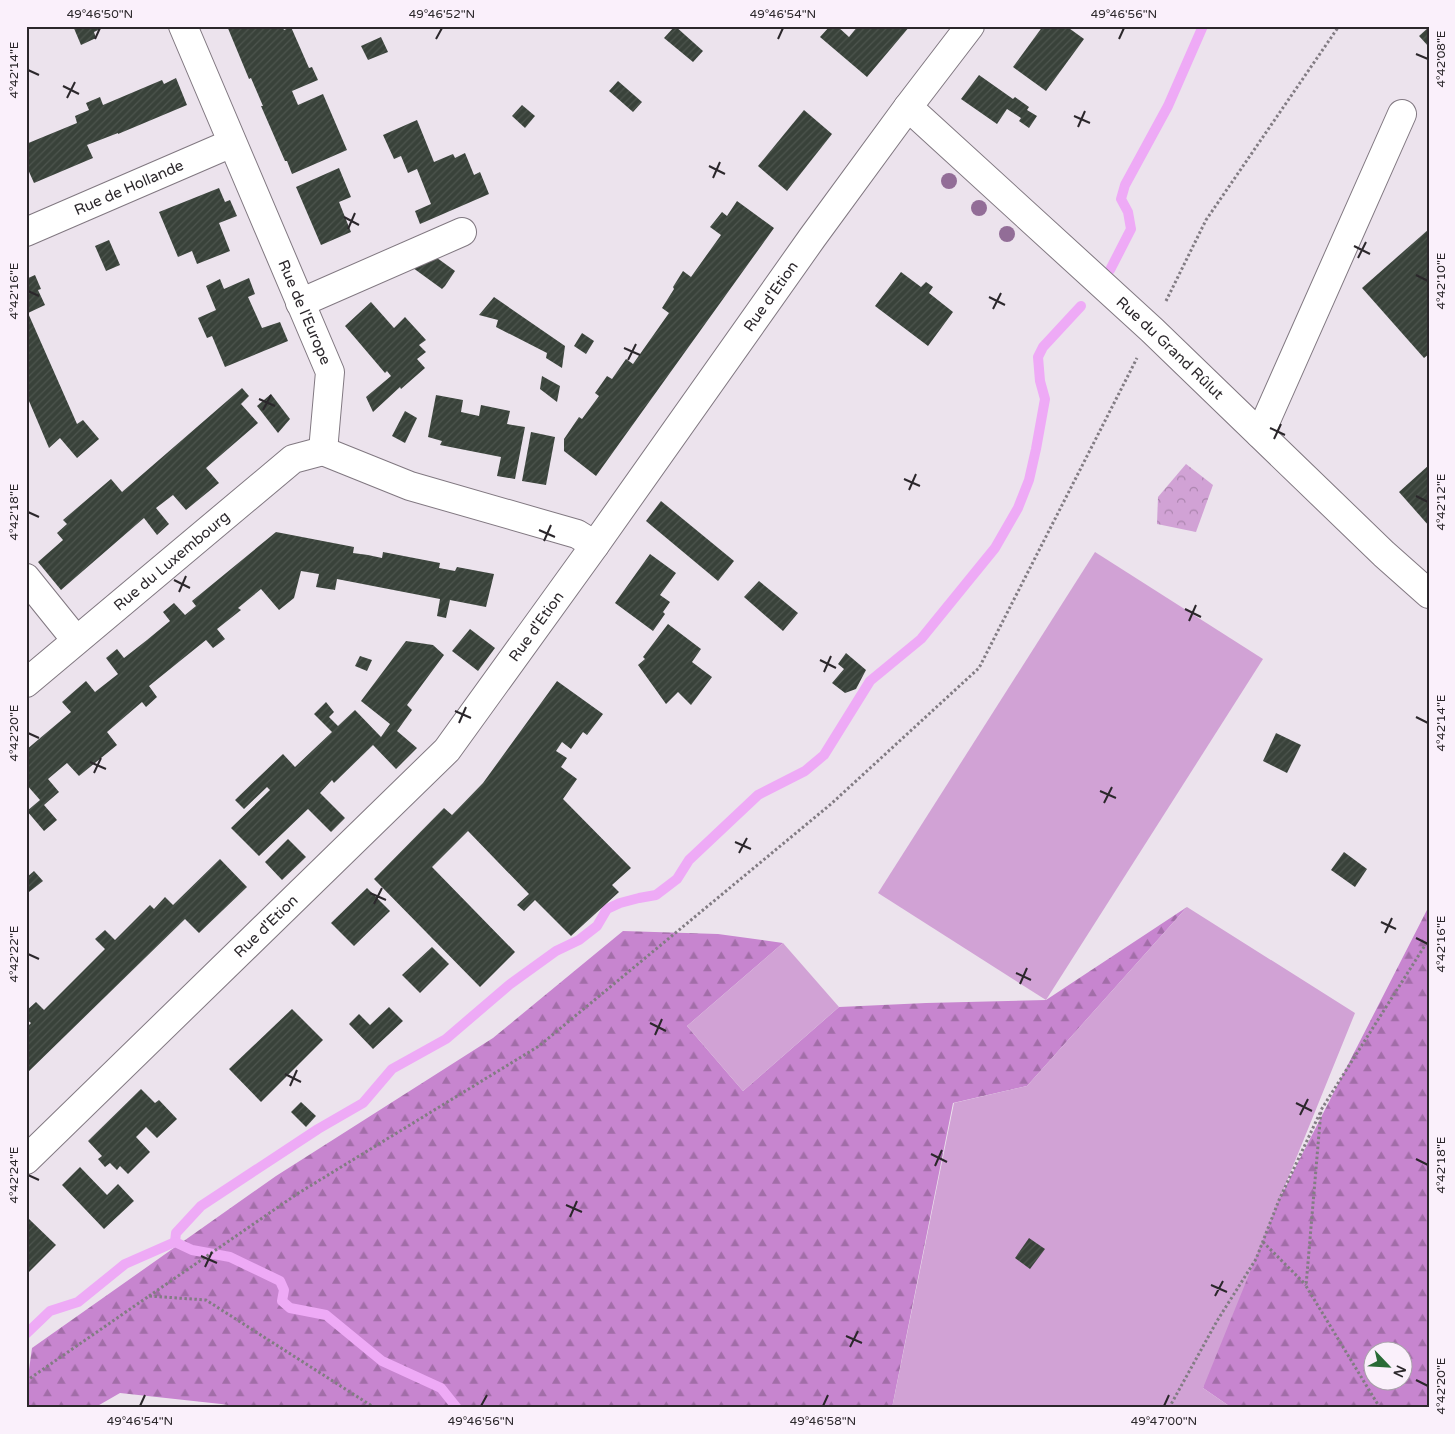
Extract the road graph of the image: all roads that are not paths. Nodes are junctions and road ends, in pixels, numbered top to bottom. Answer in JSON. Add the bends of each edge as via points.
{"nodes":[{"id":1,"x":183,"y":26,"type":"edge"},
{"id":2,"x":970,"y":26,"type":"edge"},
{"id":3,"x":908,"y":107,"type":"junction"},
{"id":4,"x":1402,"y":114,"type":"dead end"},
{"id":5,"x":232,"y":143,"type":"junction"},
{"id":6,"x":26,"y":232,"type":"edge"},
{"id":7,"x":462,"y":232,"type":"dead end"},
{"id":8,"x":300,"y":303,"type":"junction"},
{"id":9,"x":1260,"y":434,"type":"junction"},
{"id":10,"x":324,"y":451,"type":"junction"},
{"id":11,"x":595,"y":545,"type":"junction"},
{"id":12,"x":26,"y":578,"type":"edge"},
{"id":13,"x":1425,"y":585,"type":"edge"},
{"id":14,"x":76,"y":640,"type":"junction"},
{"id":15,"x":26,"y":683,"type":"edge"},
{"id":16,"x":26,"y":1160,"type":"edge"}],
"edges":[{"from":1,"to":5,"type":"street","name":"Rue de l'Europe"},
{"from":2,"to":3,"type":"street","name":"Rue d'Etion"},
{"from":3,"to":9,"type":"street","name":"Rue du Grand Rûlut","via":[[1152,330]]},
{"from":3,"to":11,"type":"street","name":"Rue d'Etion"},
{"from":4,"to":9,"type":"street"},
{"from":5,"to":6,"type":"street","name":"Rue de Hollande"},
{"from":5,"to":8,"type":"street","name":"Rue de l'Europe"},
{"from":7,"to":8,"type":"street"},
{"from":8,"to":10,"type":"street","name":"Rue de l'Europe","via":[[330,372]]},
{"from":9,"to":13,"type":"street","name":"Rue du Grand Rûlut"},
{"from":10,"to":11,"type":"street","via":[[410,486],[577,534]]},
{"from":10,"to":14,"type":"street","name":"Rue du Luxembourg","via":[[293,458]]},
{"from":11,"to":16,"type":"street","name":"Rue d'Etion","via":[[446,750]]},
{"from":12,"to":14,"type":"street"},
{"from":14,"to":15,"type":"street","name":"Rue du Luxembourg"}]}
